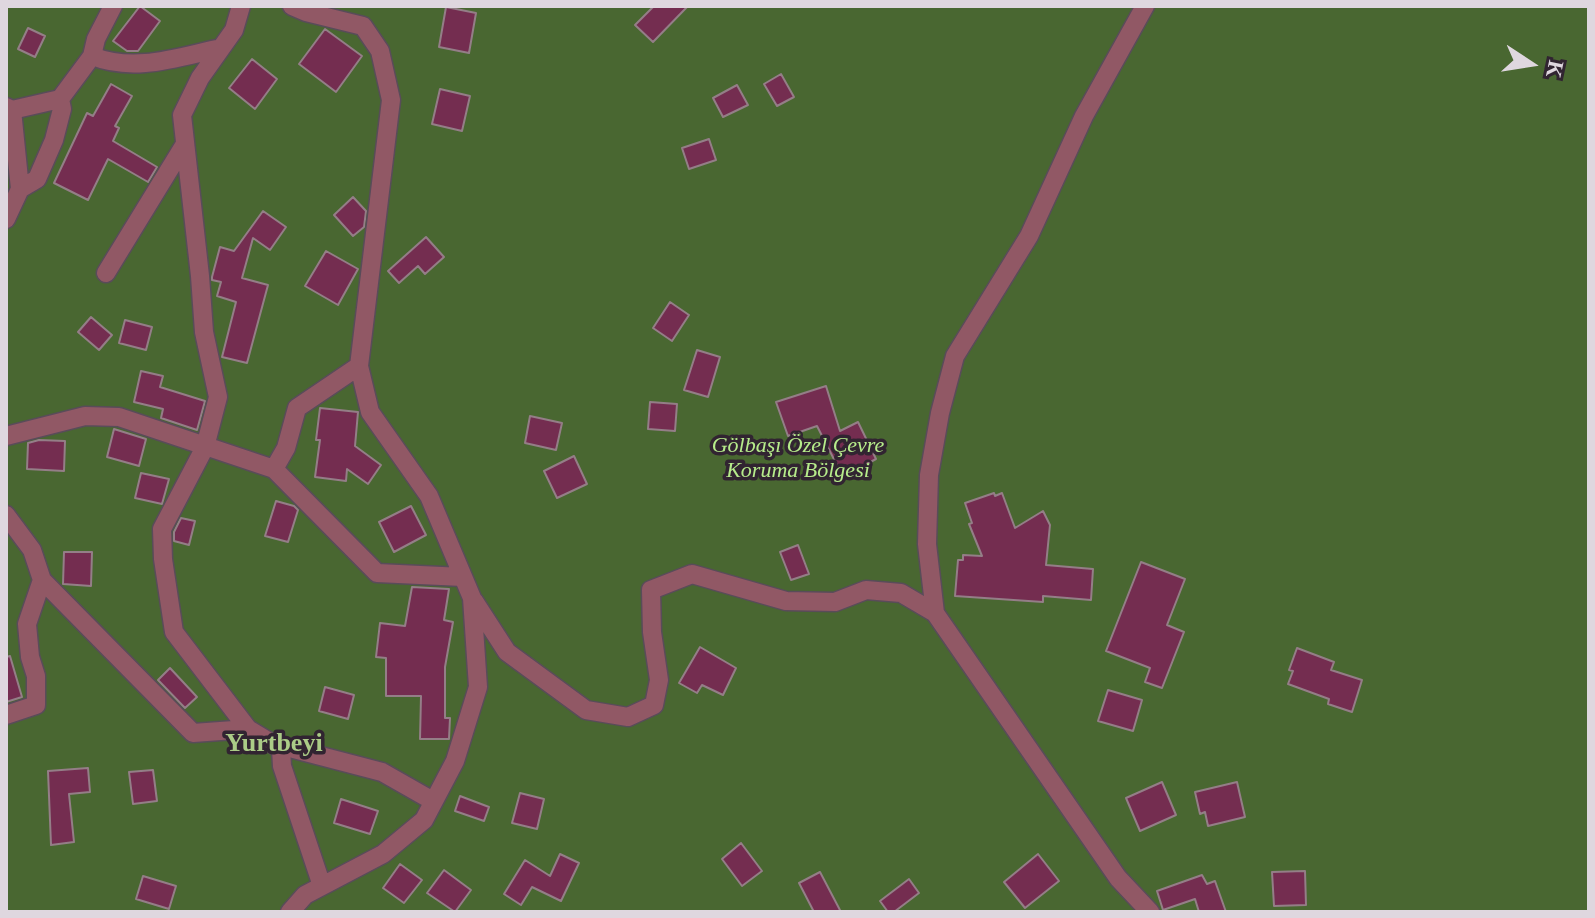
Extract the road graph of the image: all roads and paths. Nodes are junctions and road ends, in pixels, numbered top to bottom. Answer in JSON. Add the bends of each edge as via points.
{"nodes":[{"id":1,"x":113,"y":6,"type":"edge"},
{"id":2,"x":241,"y":6,"type":"edge"},
{"id":3,"x":292,"y":6,"type":"edge"},
{"id":4,"x":1145,"y":6,"type":"edge"},
{"id":5,"x":221,"y":48,"type":"junction"},
{"id":6,"x":92,"y":56,"type":"junction"},
{"id":7,"x":60,"y":99,"type":"junction"},
{"id":8,"x":9,"y":108,"type":"edge"},
{"id":9,"x":185,"y":144,"type":"junction"},
{"id":10,"x":20,"y":189,"type":"junction"},
{"id":11,"x":6,"y":219,"type":"edge"},
{"id":12,"x":106,"y":273,"type":"dead end"},
{"id":13,"x":359,"y":366,"type":"junction"},
{"id":14,"x":6,"y":436,"type":"edge"},
{"id":15,"x":205,"y":447,"type":"junction"},
{"id":16,"x":274,"y":469,"type":"junction"},
{"id":17,"x":6,"y":515,"type":"edge"},
{"id":18,"x":463,"y":577,"type":"junction"},
{"id":19,"x":42,"y":580,"type":"junction"},
{"id":20,"x":472,"y":598,"type":"junction"},
{"id":21,"x":935,"y":613,"type":"junction"},
{"id":22,"x":6,"y":715,"type":"edge"},
{"id":23,"x":248,"y":729,"type":"junction"},
{"id":24,"x":281,"y":749,"type":"junction"},
{"id":25,"x":433,"y":801,"type":"junction"},
{"id":26,"x":322,"y":886,"type":"junction"},
{"id":27,"x":290,"y":912,"type":"edge"},
{"id":28,"x":1150,"y":912,"type":"edge"}],
"edges":[{"from":1,"to":6,"type":"street"},
{"from":2,"to":5,"type":"street"},
{"from":3,"to":13,"type":"street","via":[[363,26],[380,51],[391,100]]},
{"from":4,"to":21,"type":"street","via":[[1084,116],[1029,236],[955,356],[929,475],[927,544]]},
{"from":5,"to":6,"type":"street","via":[[145,65]]},
{"from":5,"to":9,"type":"street","via":[[182,115]]},
{"from":6,"to":7,"type":"street"},
{"from":7,"to":8,"type":"street"},
{"from":7,"to":10,"type":"street","via":[[54,140],[37,179]]},
{"from":8,"to":10,"type":"street"},
{"from":9,"to":12,"type":"street"},
{"from":9,"to":15,"type":"street","via":[[204,332],[218,397]]},
{"from":10,"to":11,"type":"street"},
{"from":13,"to":16,"type":"street","via":[[297,408]]},
{"from":13,"to":18,"type":"street","via":[[370,412],[429,496]]},
{"from":14,"to":15,"type":"street","via":[[85,416],[119,417]]},
{"from":15,"to":16,"type":"street"},
{"from":15,"to":23,"type":"street","via":[[162,529],[174,632]]},
{"from":16,"to":18,"type":"street","via":[[377,573]]},
{"from":17,"to":19,"type":"street","via":[[32,550]]},
{"from":18,"to":20,"type":"street"},
{"from":19,"to":22,"type":"street","via":[[27,624],[36,705]]},
{"from":19,"to":23,"type":"street","via":[[193,733]]},
{"from":20,"to":21,"type":"street","via":[[507,652],[586,710],[628,717],[654,705],[659,680],[651,590],[692,574],[786,601],[835,602],[866,590],[901,593]]},
{"from":20,"to":25,"type":"street","via":[[478,687],[455,761]]},
{"from":21,"to":28,"type":"street","via":[[1118,878]]},
{"from":23,"to":24,"type":"street"},
{"from":24,"to":25,"type":"street","via":[[382,772]]},
{"from":24,"to":26,"type":"street"},
{"from":25,"to":26,"type":"street","via":[[424,820],[383,854]]},
{"from":26,"to":27,"type":"street"}]}
